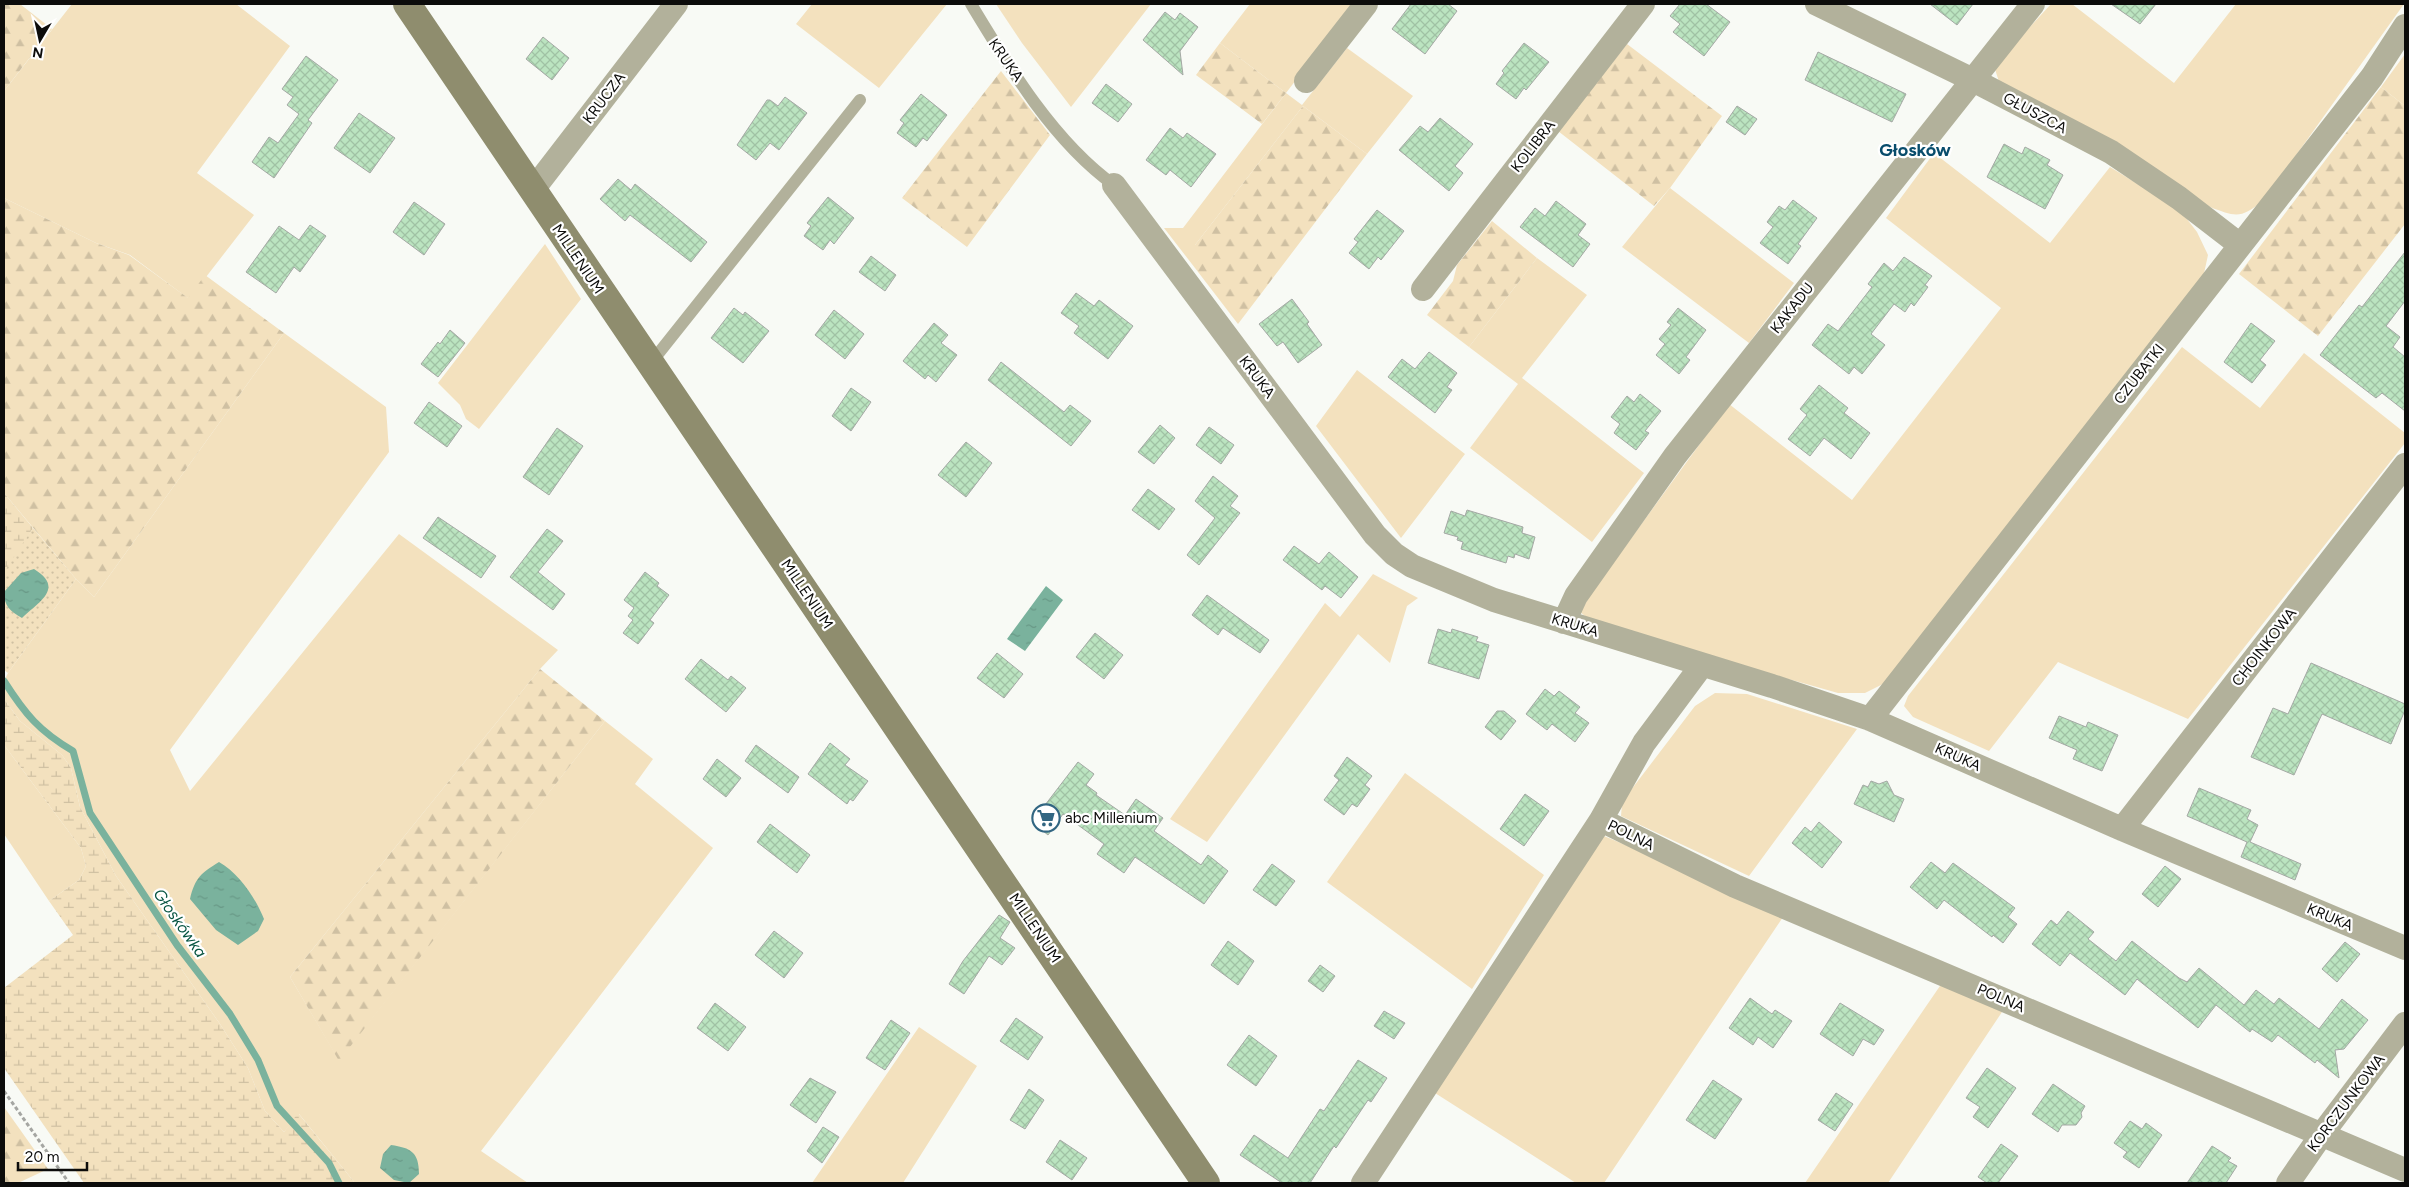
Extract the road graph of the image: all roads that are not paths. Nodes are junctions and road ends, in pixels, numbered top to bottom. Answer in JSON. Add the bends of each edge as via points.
{"nodes":[{"id":1,"x":407,"y":4,"type":"edge"},
{"id":2,"x":676,"y":4,"type":"edge"},
{"id":3,"x":971,"y":4,"type":"edge"},
{"id":4,"x":1366,"y":4,"type":"edge"},
{"id":5,"x":1643,"y":4,"type":"edge"},
{"id":6,"x":1816,"y":4,"type":"edge"},
{"id":7,"x":2033,"y":4,"type":"edge"},
{"id":8,"x":2405,"y":26,"type":"edge"},
{"id":9,"x":1973,"y":80,"type":"junction"},
{"id":10,"x":1306,"y":81,"type":"dead end"},
{"id":11,"x":860,"y":100,"type":"dead end"},
{"id":12,"x":1114,"y":185,"type":"joint"},
{"id":13,"x":532,"y":191,"type":"junction"},
{"id":14,"x":2240,"y":245,"type":"junction"},
{"id":15,"x":1423,"y":289,"type":"dead end"},
{"id":16,"x":650,"y":364,"type":"junction"},
{"id":17,"x":2405,"y":465,"type":"edge"},
{"id":18,"x":1564,"y":622,"type":"junction"},
{"id":19,"x":1702,"y":664,"type":"junction"},
{"id":20,"x":1870,"y":719,"type":"junction"},
{"id":21,"x":1601,"y":820,"type":"junction"},
{"id":22,"x":2122,"y":830,"type":"junction"},
{"id":23,"x":2405,"y":948,"type":"edge"},
{"id":24,"x":2405,"y":1024,"type":"edge"},
{"id":25,"x":2322,"y":1134,"type":"junction"},
{"id":26,"x":2405,"y":1170,"type":"edge"},
{"id":27,"x":1206,"y":1183,"type":"edge"},
{"id":28,"x":1363,"y":1183,"type":"edge"},
{"id":29,"x":2288,"y":1183,"type":"edge"}],
"edges":[{"from":1,"to":13,"type":"street","name":"MILLENIUM"},
{"from":2,"to":13,"type":"street","name":"KRUCZA"},
{"from":3,"to":12,"type":"lane","name":"KRUKA","via":[[992,42],[1065,141],[1098,174]]},
{"from":4,"to":10,"type":"street"},
{"from":5,"to":15,"type":"street","name":"KOLIBRA"},
{"from":6,"to":9,"type":"street","name":"GŁUSZCA"},
{"from":7,"to":9,"type":"street","name":"KAKADU"},
{"from":8,"to":14,"type":"street","name":"CZUBATKI","via":[[2372,78]]},
{"from":9,"to":14,"type":"street","name":"GŁUSZCA","via":[[2110,152],[2179,198]]},
{"from":9,"to":18,"type":"street","name":"KAKADU","via":[[1675,456],[1576,596]]},
{"from":11,"to":16,"type":"lane"},
{"from":12,"to":18,"type":"street","name":"KRUKA","via":[[1375,535],[1388,548],[1422,570],[1494,600]]},
{"from":13,"to":16,"type":"street","name":"MILLENIUM"},
{"from":14,"to":20,"type":"street","name":"CZUBATKI"},
{"from":16,"to":27,"type":"street","name":"MILLENIUM"},
{"from":17,"to":22,"type":"street","name":"CHOINKOWA"},
{"from":18,"to":19,"type":"street","name":"KRUKA"},
{"from":19,"to":20,"type":"street","name":"KRUKA"},
{"from":19,"to":21,"type":"street","via":[[1644,743]]},
{"from":20,"to":22,"type":"street","name":"KRUKA"},
{"from":21,"to":25,"type":"street","name":"POLNA","via":[[1735,886]]},
{"from":21,"to":28,"type":"street"},
{"from":22,"to":23,"type":"street","name":"KRUKA"},
{"from":24,"to":25,"type":"street","name":"KORCZUNKOWA"},
{"from":25,"to":26,"type":"street","name":"POLNA"},
{"from":25,"to":29,"type":"street","name":"KORCZUNKOWA"}]}
